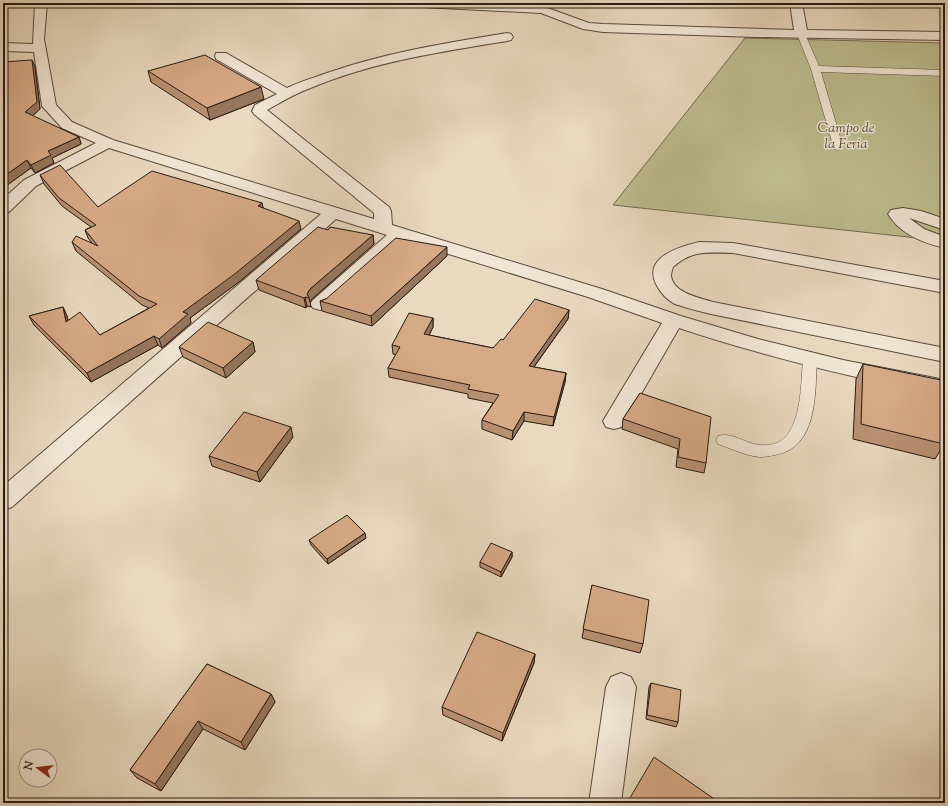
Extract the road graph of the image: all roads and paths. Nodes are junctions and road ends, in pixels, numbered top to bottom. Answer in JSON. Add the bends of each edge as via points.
{"nodes":[{"id":1,"x":41,"y":3,"type":"edge"},
{"id":2,"x":402,"y":3,"type":"edge"},
{"id":3,"x":527,"y":3,"type":"edge"},
{"id":4,"x":796,"y":3,"type":"edge"},
{"id":5,"x":542,"y":10,"type":"junction"},
{"id":6,"x":801,"y":34,"type":"junction"},
{"id":7,"x":945,"y":36,"type":"edge"},
{"id":8,"x":507,"y":37,"type":"dead end"},
{"id":9,"x":3,"y":47,"type":"edge"},
{"id":10,"x":39,"y":48,"type":"junction"},
{"id":11,"x":221,"y":56,"type":"dead end"},
{"id":12,"x":816,"y":69,"type":"junction"},
{"id":13,"x":945,"y":73,"type":"edge"},
{"id":14,"x":286,"y":93,"type":"junction"},
{"id":15,"x":108,"y":142,"type":"junction"},
{"id":16,"x":838,"y":147,"type":"dead end"},
{"id":17,"x":3,"y":208,"type":"edge"},
{"id":18,"x":334,"y":212,"type":"junction"},
{"id":19,"x":945,"y":226,"type":"edge"},
{"id":20,"x":383,"y":227,"type":"junction"},
{"id":21,"x":400,"y":233,"type":"junction"},
{"id":22,"x":945,"y":243,"type":"edge"},
{"id":23,"x":945,"y":287,"type":"edge"},
{"id":24,"x":320,"y":304,"type":"dead end"},
{"id":25,"x":673,"y":320,"type":"junction"},
{"id":26,"x":945,"y":355,"type":"edge"},
{"id":27,"x":810,"y":360,"type":"junction"},
{"id":28,"x":945,"y":388,"type":"edge"},
{"id":29,"x":614,"y":421,"type":"dead end"},
{"id":30,"x":724,"y":440,"type":"dead end"},
{"id":31,"x":3,"y":500,"type":"edge"},
{"id":32,"x":621,"y":687,"type":"dead end"},
{"id":33,"x":605,"y":803,"type":"edge"}],
"edges":[{"from":1,"to":10,"type":"street"},
{"from":2,"to":5,"type":"street"},
{"from":3,"to":5,"type":"street"},
{"from":4,"to":6,"type":"street"},
{"from":5,"to":6,"type":"street","via":[[588,26],[603,28]]},
{"from":6,"to":7,"type":"street"},
{"from":6,"to":12,"type":"lane"},
{"from":8,"to":14,"type":"street","via":[[403,55],[348,70]]},
{"from":9,"to":10,"type":"street"},
{"from":10,"to":15,"type":"street","via":[[49,106],[67,125]]},
{"from":11,"to":14,"type":"street"},
{"from":12,"to":13,"type":"lane"},
{"from":12,"to":16,"type":"lane"},
{"from":14,"to":20,"type":"street","via":[[259,110],[383,211]]},
{"from":15,"to":17,"type":"street","via":[[30,183]]},
{"from":15,"to":18,"type":"street"},
{"from":18,"to":20,"type":"street"},
{"from":18,"to":31,"type":"street"},
{"from":19,"to":22,"type":"street","via":[[915,214],[897,214],[899,220],[912,229]]},
{"from":20,"to":21,"type":"street"},
{"from":21,"to":24,"type":"street"},
{"from":21,"to":25,"type":"street","via":[[595,293]]},
{"from":23,"to":26,"type":"street","via":[[734,248],[699,247],[677,254],[664,264],[662,277],[668,289],[681,298],[711,308]]},
{"from":25,"to":27,"type":"street"},
{"from":25,"to":29,"type":"street"},
{"from":27,"to":28,"type":"street"},
{"from":27,"to":30,"type":"lane","via":[[806,416],[796,437],[784,446],[761,451]]},
{"from":32,"to":33,"type":"street"}]}
